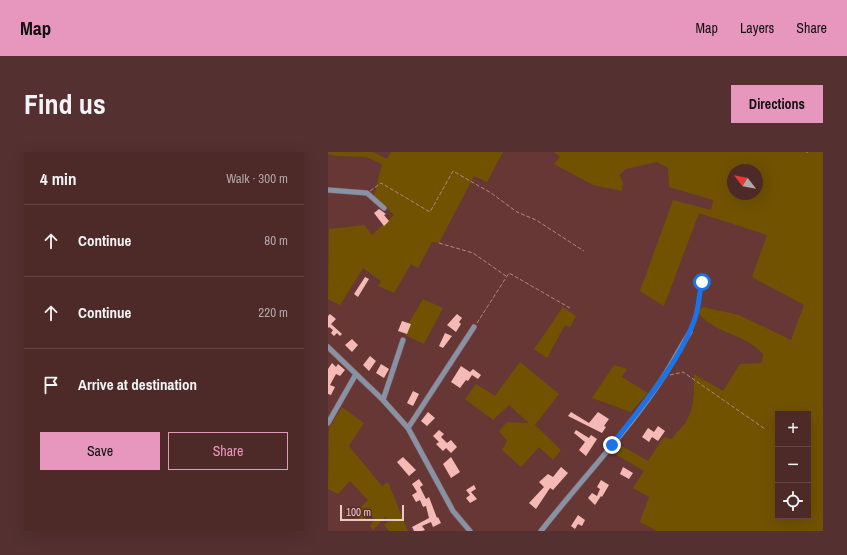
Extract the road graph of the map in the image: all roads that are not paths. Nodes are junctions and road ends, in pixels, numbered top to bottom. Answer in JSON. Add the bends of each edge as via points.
{"nodes":[{"id":1,"x":328,"y":190,"type":"edge"},
{"id":2,"x":384,"y":208,"type":"dead end"},
{"id":3,"x":474,"y":327,"type":"road end"},
{"id":4,"x":690,"y":332,"type":"road end"},
{"id":5,"x":403,"y":340,"type":"dead end"},
{"id":6,"x":328,"y":347,"type":"edge"},
{"id":7,"x":356,"y":374,"type":"junction"},
{"id":8,"x":384,"y":400,"type":"junction"},
{"id":9,"x":328,"y":422,"type":"edge"},
{"id":10,"x":408,"y":428,"type":"junction"},
{"id":11,"x":470,"y":531,"type":"edge"},
{"id":12,"x":541,"y":531,"type":"edge"}],
"edges":[{"from":1,"to":2,"type":"street","via":[[367,193]]},
{"from":3,"to":10,"type":"street"},
{"from":4,"to":12,"type":"street","via":[[664,377]]},
{"from":5,"to":8,"type":"street"},
{"from":6,"to":7,"type":"street"},
{"from":7,"to":8,"type":"street"},
{"from":7,"to":9,"type":"street"},
{"from":8,"to":10,"type":"street"},
{"from":10,"to":11,"type":"street","via":[[453,511]]}]}
